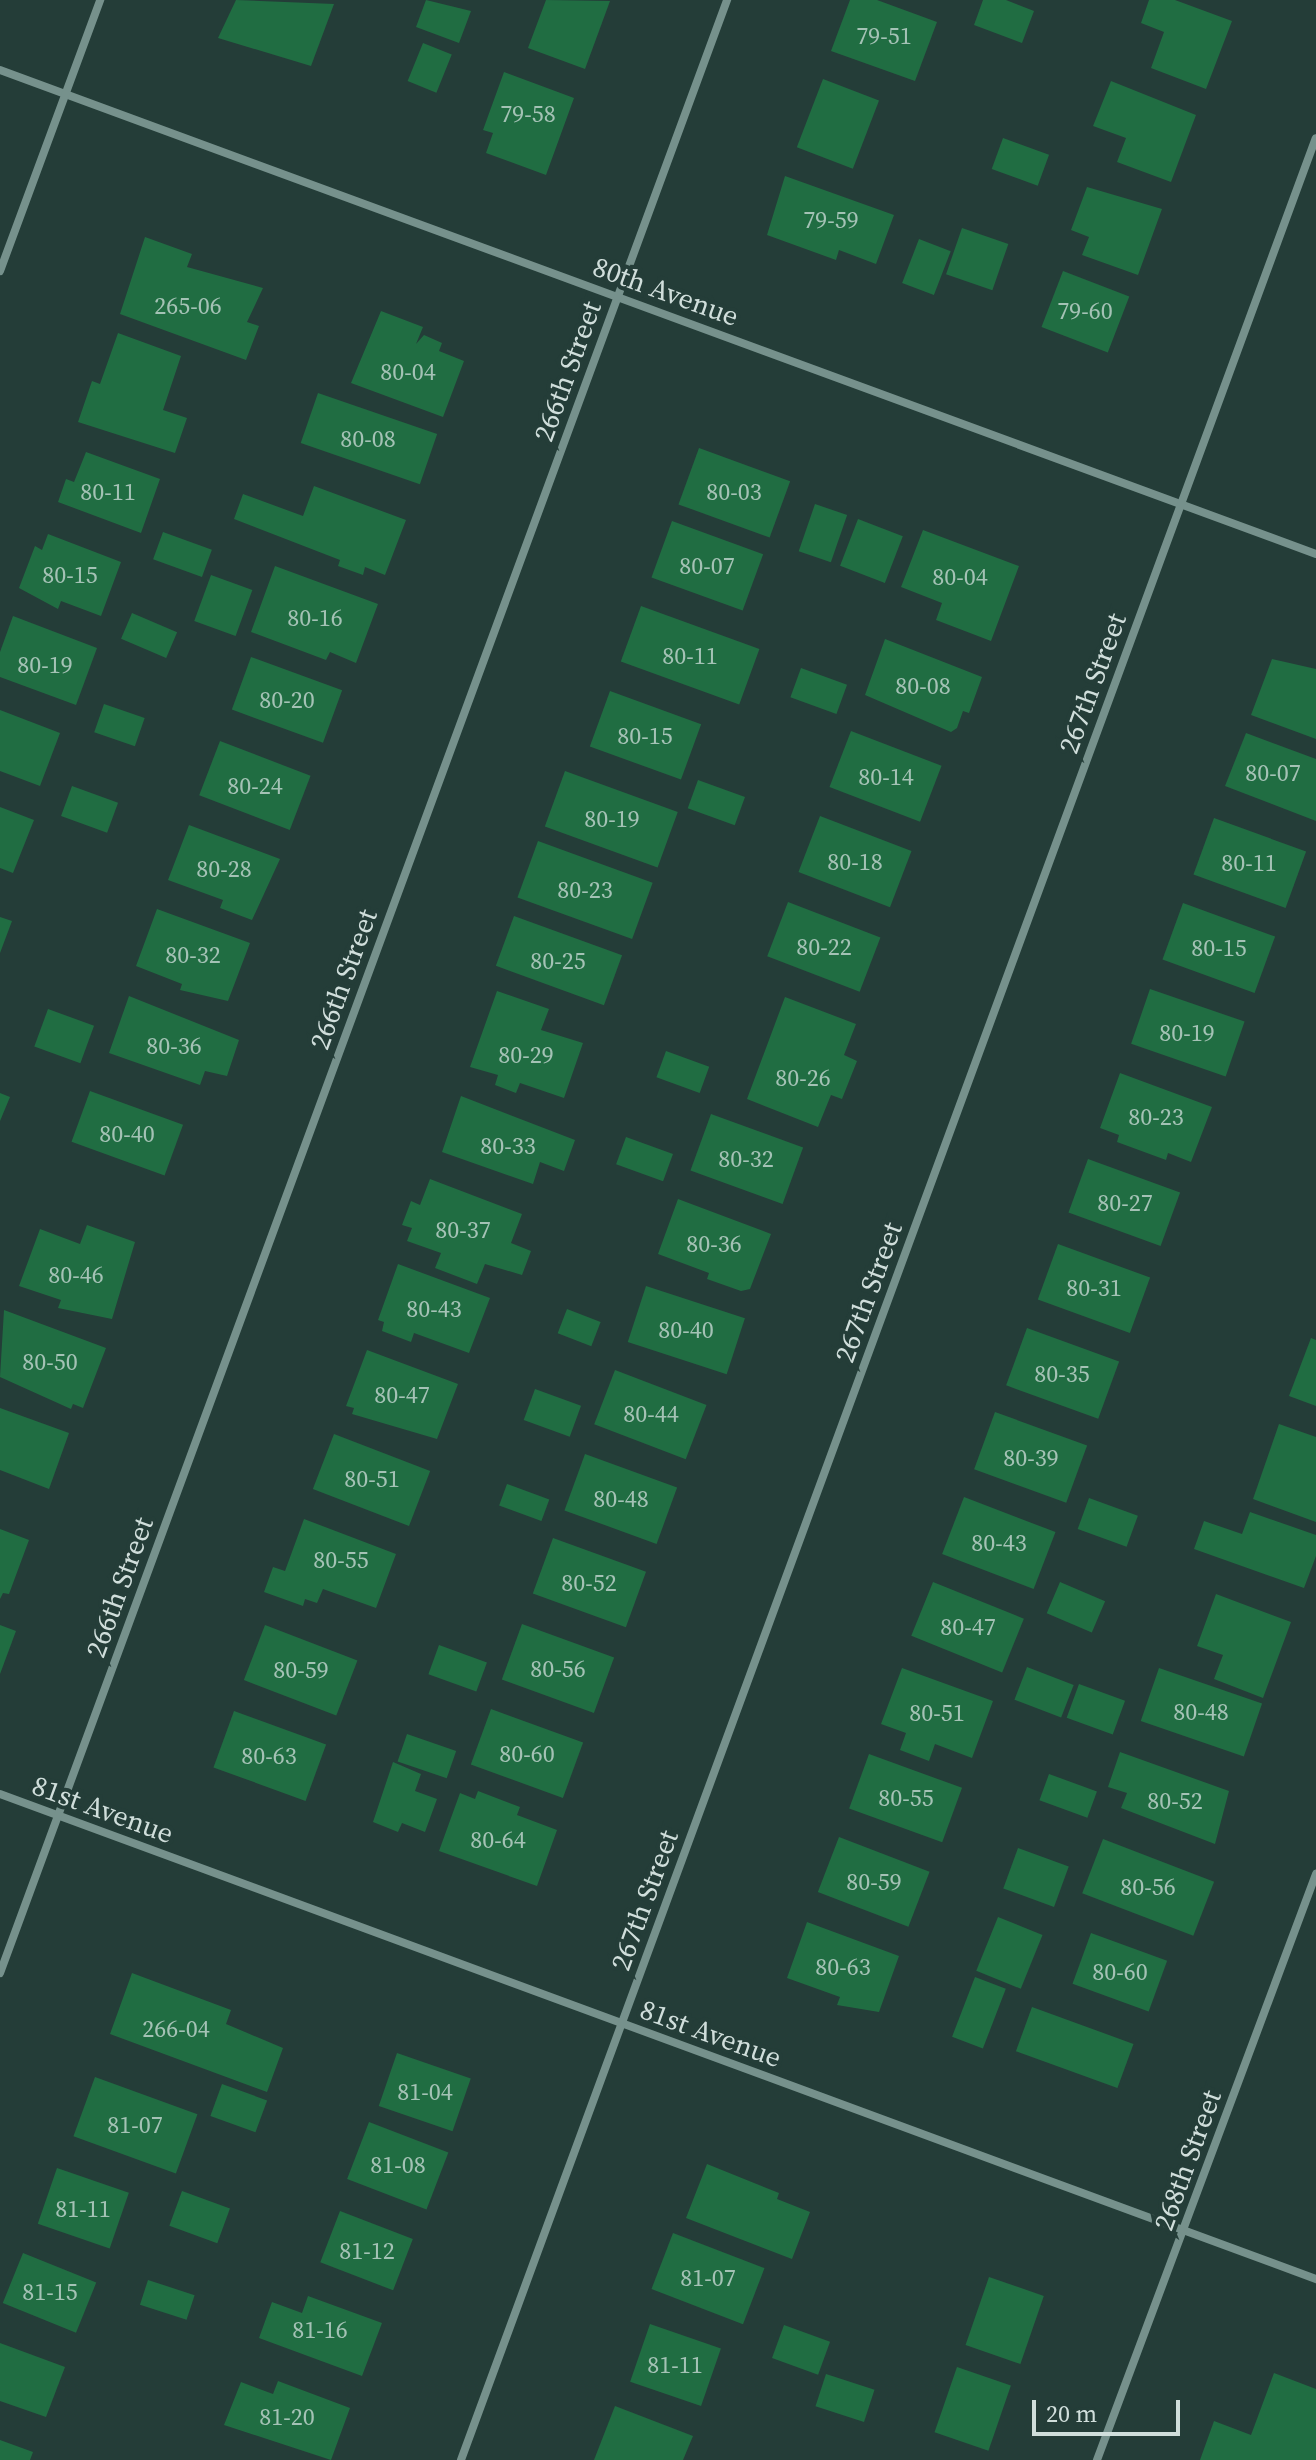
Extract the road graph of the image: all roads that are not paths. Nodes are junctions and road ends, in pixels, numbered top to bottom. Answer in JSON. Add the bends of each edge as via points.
{"nodes":[{"id":1,"x":100,"y":0,"type":"edge"},
{"id":2,"x":727,"y":0,"type":"edge"},
{"id":3,"x":0,"y":70,"type":"edge"},
{"id":4,"x":65,"y":93,"type":"junction"},
{"id":5,"x":1316,"y":138,"type":"edge"},
{"id":6,"x":0,"y":271,"type":"edge"},
{"id":7,"x":618,"y":297,"type":"junction"},
{"id":8,"x":1181,"y":504,"type":"junction"},
{"id":9,"x":1316,"y":554,"type":"edge"},
{"id":10,"x":0,"y":1794,"type":"edge"},
{"id":11,"x":58,"y":1816,"type":"junction"},
{"id":12,"x":1316,"y":1874,"type":"edge"},
{"id":13,"x":0,"y":1973,"type":"edge"},
{"id":14,"x":622,"y":2023,"type":"junction"},
{"id":15,"x":1185,"y":2231,"type":"junction"},
{"id":16,"x":1316,"y":2279,"type":"edge"},
{"id":17,"x":461,"y":2460,"type":"edge"},
{"id":18,"x":1097,"y":2460,"type":"edge"}],
"edges":[{"from":1,"to":4,"type":"street"},
{"from":2,"to":7,"type":"street","name":"266th Street"},
{"from":3,"to":4,"type":"street","name":"80th Avenue"},
{"from":4,"to":6,"type":"street"},
{"from":4,"to":7,"type":"street","name":"80th Avenue"},
{"from":5,"to":8,"type":"street","name":"267th Street"},
{"from":7,"to":8,"type":"street","name":"80th Avenue"},
{"from":7,"to":11,"type":"street","name":"266th Street"},
{"from":8,"to":9,"type":"street","name":"80th Avenue"},
{"from":8,"to":14,"type":"street","name":"267th Street"},
{"from":10,"to":11,"type":"street","name":"81st Avenue"},
{"from":11,"to":13,"type":"street","name":"266th Street"},
{"from":11,"to":14,"type":"street","name":"81st Avenue"},
{"from":12,"to":15,"type":"street","name":"268th Street"},
{"from":14,"to":15,"type":"street","name":"81st Avenue"},
{"from":14,"to":17,"type":"street","name":"267th Street"},
{"from":15,"to":16,"type":"street","name":"81st Avenue"},
{"from":15,"to":18,"type":"street","name":"268th Street"}]}
